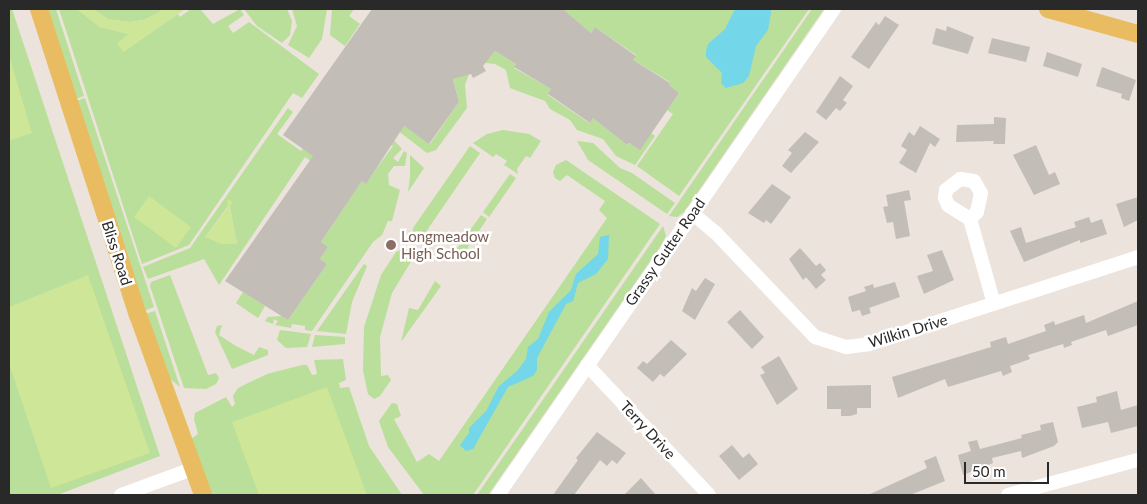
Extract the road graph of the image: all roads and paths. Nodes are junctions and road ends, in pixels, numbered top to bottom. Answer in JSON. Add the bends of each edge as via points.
{"nodes":[{"id":1,"x":39,"y":9,"type":"edge"},
{"id":2,"x":834,"y":9,"type":"edge"},
{"id":3,"x":1048,"y":9,"type":"edge"},
{"id":4,"x":1138,"y":34,"type":"edge"},
{"id":5,"x":692,"y":213,"type":"junction"},
{"id":6,"x":970,"y":219,"type":"dead end"},
{"id":7,"x":1138,"y":257,"type":"edge"},
{"id":8,"x":994,"y":304,"type":"junction"},
{"id":9,"x":587,"y":365,"type":"junction"},
{"id":10,"x":1138,"y":460,"type":"edge"},
{"id":11,"x":192,"y":469,"type":"junction"},
{"id":12,"x":121,"y":495,"type":"edge"},
{"id":13,"x":203,"y":495,"type":"edge"},
{"id":14,"x":498,"y":495,"type":"edge"},
{"id":15,"x":709,"y":495,"type":"edge"},
{"id":16,"x":1008,"y":495,"type":"edge"}],
"edges":[{"from":1,"to":11,"type":"main road","name":"Bliss Road","via":[[129,289]]},
{"from":2,"to":5,"type":"street","name":"Grassy Gutter Road"},
{"from":3,"to":4,"type":"main road"},
{"from":5,"to":8,"type":"street","name":"Wilkin Drive","via":[[716,232],[815,337],[832,344],[869,344]]},
{"from":5,"to":9,"type":"street","name":"Grassy Gutter Road"},
{"from":6,"to":8,"type":"street"},
{"from":7,"to":8,"type":"street","name":"Wilkin Drive"},
{"from":9,"to":14,"type":"street","name":"Grassy Gutter Road"},
{"from":9,"to":15,"type":"street","name":"Terry Drive"},
{"from":10,"to":16,"type":"street"},
{"from":11,"to":12,"type":"street"},
{"from":11,"to":13,"type":"main road","name":"Bliss Road"}]}
